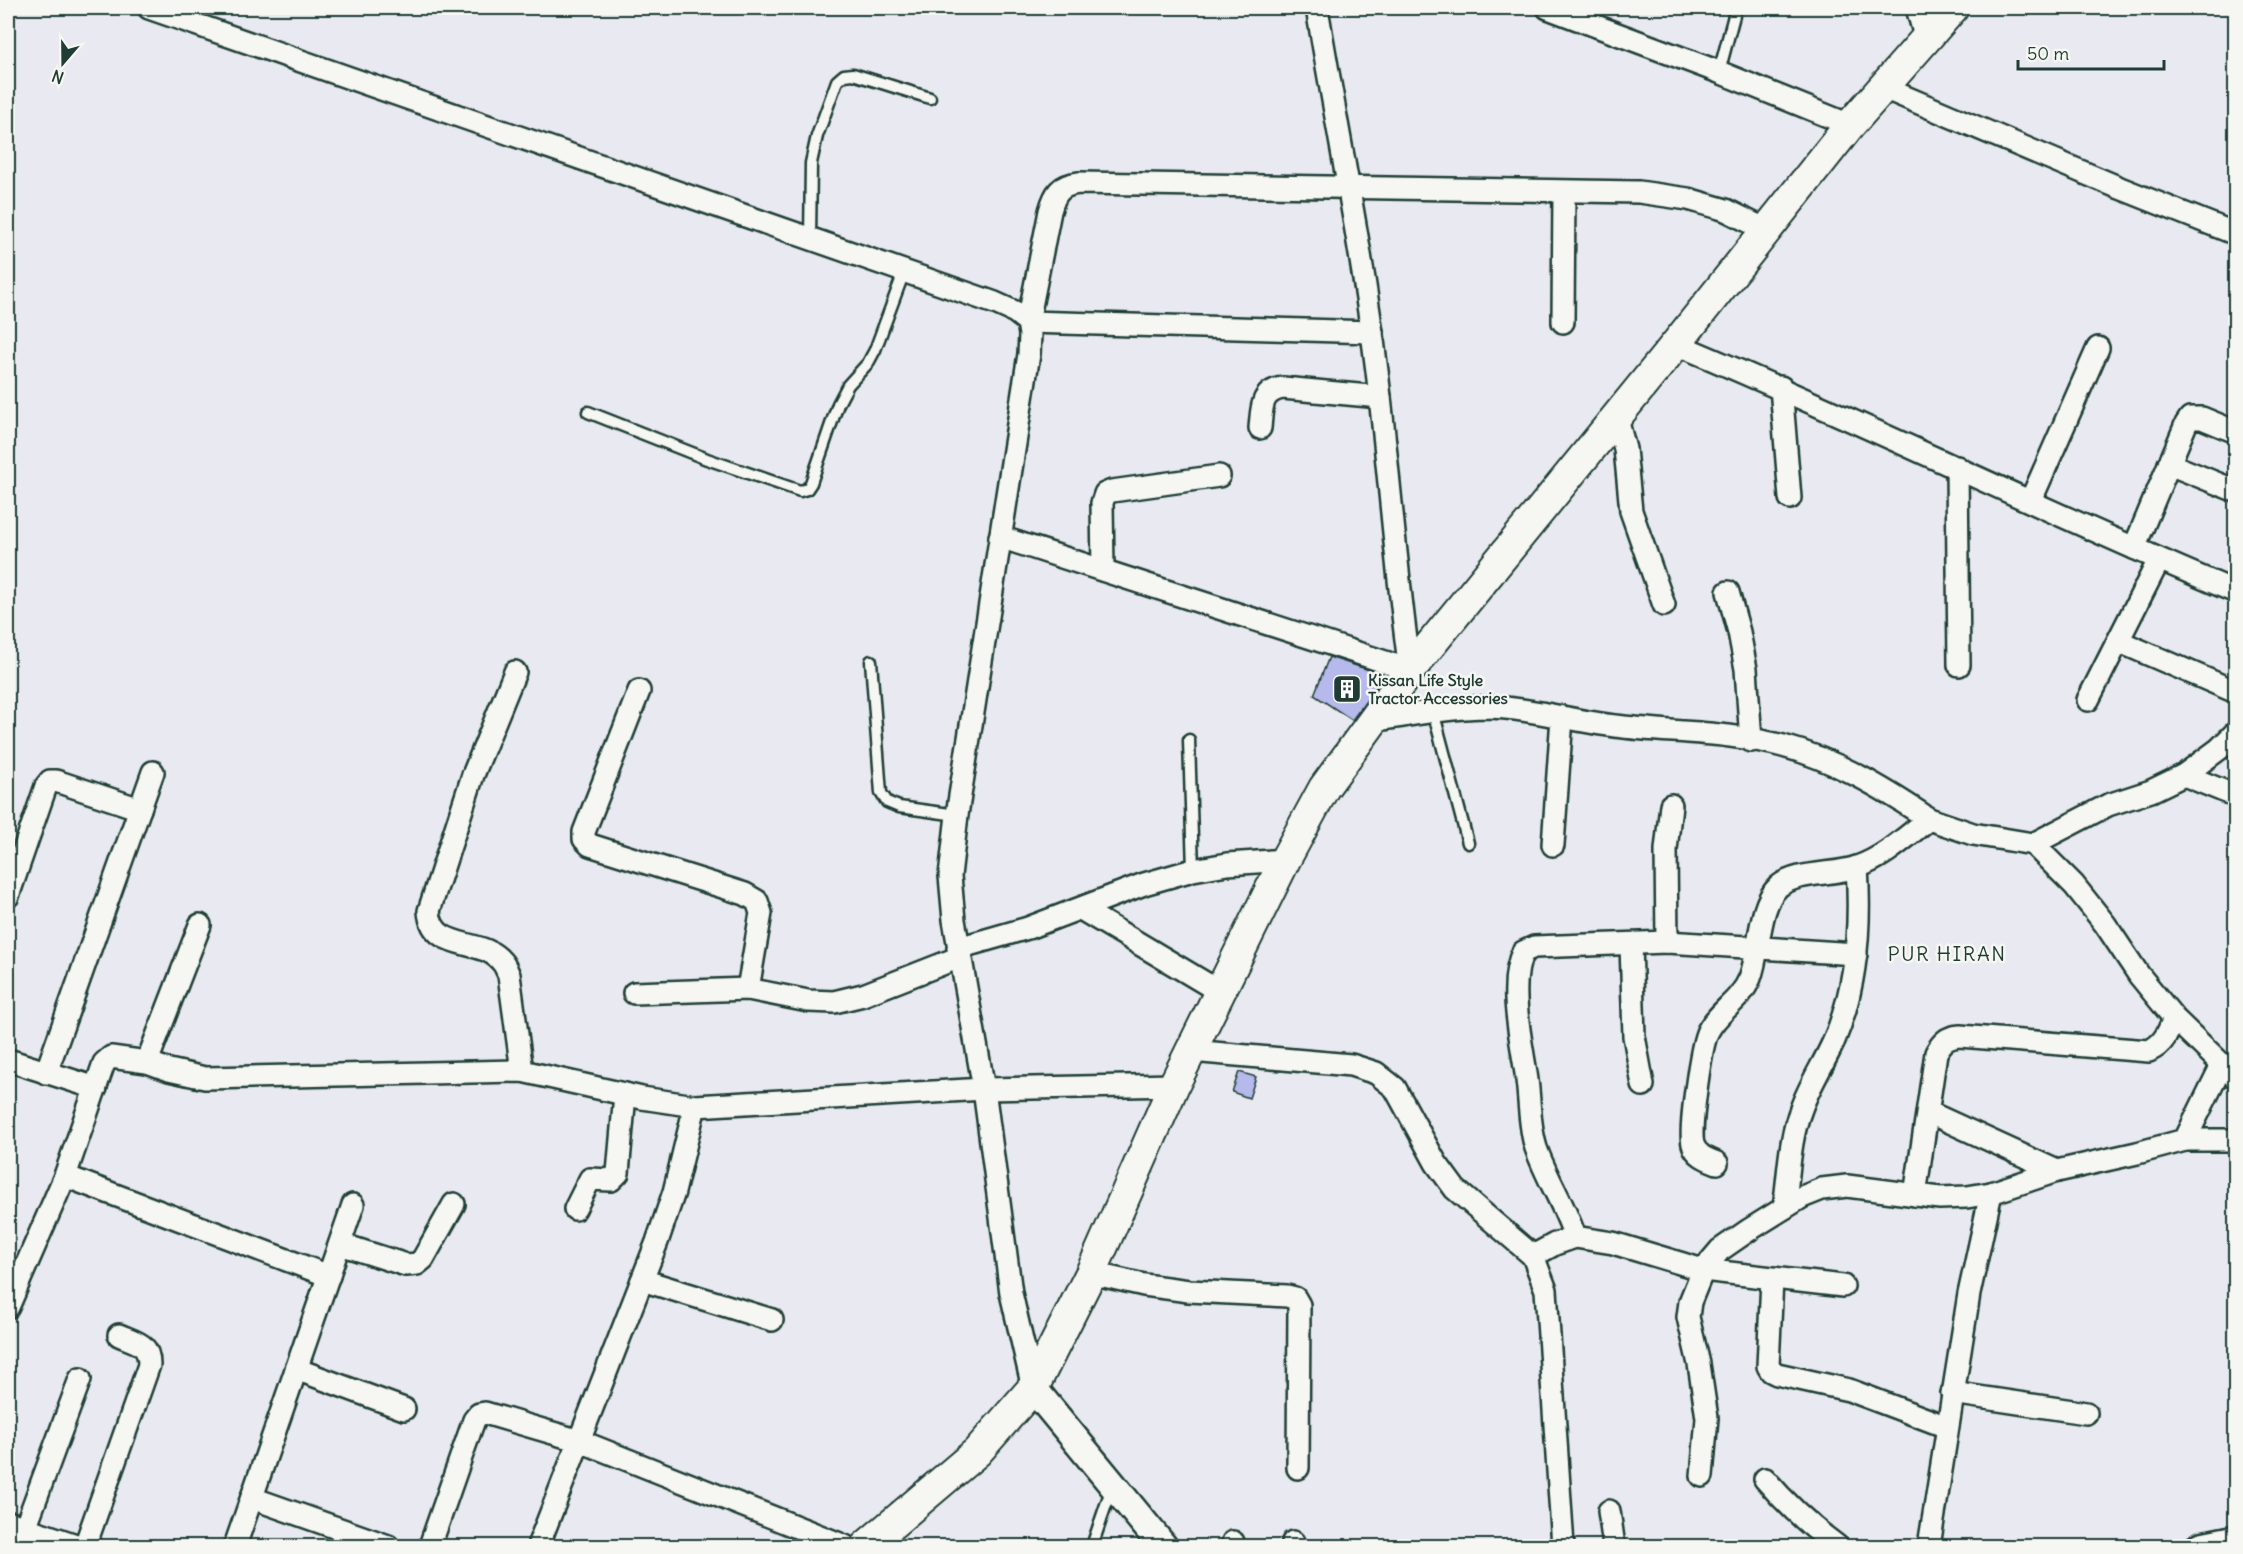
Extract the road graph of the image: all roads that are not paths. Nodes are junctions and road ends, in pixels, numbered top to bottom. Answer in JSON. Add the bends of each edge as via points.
{"nodes":[{"id":1,"x":149,"y":8,"type":"edge"},
{"id":2,"x":1317,"y":8,"type":"edge"},
{"id":3,"x":1548,"y":8,"type":"edge"},
{"id":4,"x":1736,"y":8,"type":"edge"},
{"id":5,"x":1917,"y":8,"type":"edge"},
{"id":6,"x":1953,"y":8,"type":"edge"},
{"id":7,"x":1926,"y":40,"type":"junction"},
{"id":8,"x":1719,"y":72,"type":"junction"},
{"id":9,"x":1884,"y":88,"type":"junction"},
{"id":10,"x":930,"y":98,"type":"dead end"},
{"id":11,"x":1850,"y":125,"type":"junction"},
{"id":12,"x":1347,"y":186,"type":"junction"},
{"id":13,"x":1564,"y":192,"type":"junction"},
{"id":14,"x":1766,"y":230,"type":"junction"},
{"id":15,"x":2235,"y":234,"type":"edge"},
{"id":16,"x":810,"y":239,"type":"junction"},
{"id":17,"x":904,"y":272,"type":"junction"},
{"id":18,"x":1028,"y":322,"type":"junction"},
{"id":19,"x":1563,"y":322,"type":"dead end"},
{"id":20,"x":1372,"y":332,"type":"junction"},
{"id":21,"x":1676,"y":344,"type":"junction"},
{"id":22,"x":2098,"y":348,"type":"dead end"},
{"id":23,"x":1780,"y":387,"type":"junction"},
{"id":24,"x":1380,"y":397,"type":"junction"},
{"id":25,"x":588,"y":412,"type":"dead end"},
{"id":26,"x":1616,"y":415,"type":"junction"},
{"id":27,"x":1260,"y":428,"type":"dead end"},
{"id":28,"x":2235,"y":432,"type":"edge"},
{"id":29,"x":2169,"y":464,"type":"junction"},
{"id":30,"x":1957,"y":467,"type":"junction"},
{"id":31,"x":1219,"y":476,"type":"dead end"},
{"id":32,"x":2235,"y":491,"type":"edge"},
{"id":33,"x":1790,"y":498,"type":"dead end"},
{"id":34,"x":2031,"y":500,"type":"junction"},
{"id":35,"x":1000,"y":537,"type":"junction"},
{"id":36,"x":2134,"y":548,"type":"junction"},
{"id":37,"x":2159,"y":560,"type":"junction"},
{"id":38,"x":1103,"y":570,"type":"junction"},
{"id":39,"x":1728,"y":592,"type":"dead end"},
{"id":40,"x":2235,"y":592,"type":"edge"},
{"id":41,"x":1664,"y":605,"type":"dead end"},
{"id":42,"x":2118,"y":641,"type":"junction"},
{"id":43,"x":872,"y":662,"type":"dead end"},
{"id":44,"x":1959,"y":664,"type":"dead end"},
{"id":45,"x":1410,"y":670,"type":"junction"},
{"id":46,"x":515,"y":672,"type":"dead end"},
{"id":47,"x":639,"y":691,"type":"dead end"},
{"id":48,"x":2235,"y":692,"type":"edge"},
{"id":49,"x":2088,"y":700,"type":"dead end"},
{"id":50,"x":1433,"y":711,"type":"junction"},
{"id":51,"x":1562,"y":717,"type":"junction"},
{"id":52,"x":1372,"y":721,"type":"junction"},
{"id":53,"x":2235,"y":732,"type":"edge"},
{"id":54,"x":1189,"y":740,"type":"dead end"},
{"id":55,"x":1751,"y":741,"type":"junction"},
{"id":56,"x":153,"y":772,"type":"dead end"},
{"id":57,"x":2184,"y":775,"type":"junction"},
{"id":58,"x":2235,"y":796,"type":"edge"},
{"id":59,"x":1671,"y":805,"type":"dead end"},
{"id":60,"x":140,"y":809,"type":"junction"},
{"id":61,"x":957,"y":815,"type":"junction"},
{"id":62,"x":1929,"y":819,"type":"junction"},
{"id":63,"x":1468,"y":843,"type":"dead end"},
{"id":64,"x":2033,"y":844,"type":"junction"},
{"id":65,"x":1553,"y":845,"type":"dead end"},
{"id":66,"x":1285,"y":860,"type":"junction"},
{"id":67,"x":1857,"y":867,"type":"junction"},
{"id":68,"x":1193,"y":870,"type":"junction"},
{"id":69,"x":8,"y":896,"type":"edge"},
{"id":70,"x":1081,"y":909,"type":"junction"},
{"id":71,"x":200,"y":925,"type":"dead end"},
{"id":72,"x":1667,"y":942,"type":"junction"},
{"id":73,"x":1631,"y":944,"type":"junction"},
{"id":74,"x":1758,"y":948,"type":"junction"},
{"id":75,"x":959,"y":953,"type":"junction"},
{"id":76,"x":1856,"y":954,"type":"junction"},
{"id":77,"x":748,"y":989,"type":"junction"},
{"id":78,"x":1220,"y":992,"type":"junction"},
{"id":79,"x":634,"y":993,"type":"dead end"},
{"id":80,"x":2174,"y":1018,"type":"junction"},
{"id":81,"x":1191,"y":1051,"type":"junction"},
{"id":82,"x":8,"y":1060,"type":"edge"},
{"id":83,"x":147,"y":1062,"type":"junction"},
{"id":84,"x":522,"y":1071,"type":"junction"},
{"id":85,"x":46,"y":1072,"type":"junction"},
{"id":86,"x":2229,"y":1072,"type":"edge"},
{"id":87,"x":1643,"y":1085,"type":"dead end"},
{"id":88,"x":1174,"y":1086,"type":"junction"},
{"id":89,"x":96,"y":1088,"type":"junction"},
{"id":90,"x":984,"y":1089,"type":"junction"},
{"id":91,"x":625,"y":1094,"type":"junction"},
{"id":92,"x":695,"y":1106,"type":"junction"},
{"id":93,"x":1928,"y":1112,"type":"junction"},
{"id":94,"x":2186,"y":1140,"type":"junction"},
{"id":95,"x":2235,"y":1140,"type":"edge"},
{"id":96,"x":1717,"y":1163,"type":"dead end"},
{"id":97,"x":2057,"y":1171,"type":"junction"},
{"id":98,"x":65,"y":1176,"type":"junction"},
{"id":99,"x":1991,"y":1193,"type":"junction"},
{"id":100,"x":1916,"y":1195,"type":"junction"},
{"id":101,"x":454,"y":1204,"type":"dead end"},
{"id":102,"x":352,"y":1205,"type":"dead end"},
{"id":103,"x":1784,"y":1208,"type":"junction"},
{"id":104,"x":575,"y":1209,"type":"dead end"},
{"id":105,"x":1575,"y":1237,"type":"junction"},
{"id":106,"x":340,"y":1244,"type":"junction"},
{"id":107,"x":1533,"y":1256,"type":"junction"},
{"id":108,"x":1702,"y":1270,"type":"junction"},
{"id":109,"x":1091,"y":1273,"type":"junction"},
{"id":110,"x":329,"y":1276,"type":"junction"},
{"id":111,"x":1772,"y":1279,"type":"junction"},
{"id":112,"x":642,"y":1280,"type":"junction"},
{"id":113,"x":1843,"y":1286,"type":"dead end"},
{"id":114,"x":8,"y":1307,"type":"edge"},
{"id":115,"x":772,"y":1320,"type":"dead end"},
{"id":116,"x":119,"y":1335,"type":"dead end"},
{"id":117,"x":296,"y":1369,"type":"junction"},
{"id":118,"x":80,"y":1379,"type":"dead end"},
{"id":119,"x":1033,"y":1388,"type":"junction"},
{"id":120,"x":1952,"y":1393,"type":"junction"},
{"id":121,"x":404,"y":1409,"type":"dead end"},
{"id":122,"x":2086,"y":1413,"type":"dead end"},
{"id":123,"x":1947,"y":1427,"type":"junction"},
{"id":124,"x":580,"y":1441,"type":"junction"},
{"id":125,"x":1298,"y":1468,"type":"dead end"},
{"id":126,"x":1702,"y":1476,"type":"dead end"},
{"id":127,"x":1765,"y":1479,"type":"dead end"},
{"id":128,"x":1113,"y":1484,"type":"junction"},
{"id":129,"x":252,"y":1498,"type":"junction"},
{"id":130,"x":1609,"y":1511,"type":"dead end"},
{"id":131,"x":16,"y":1525,"type":"edge"},
{"id":132,"x":2234,"y":1531,"type":"edge"},
{"id":133,"x":2199,"y":1545,"type":"edge"},
{"id":134,"x":78,"y":1546,"type":"edge"},
{"id":135,"x":85,"y":1546,"type":"edge"},
{"id":136,"x":235,"y":1546,"type":"edge"},
{"id":137,"x":388,"y":1546,"type":"edge"},
{"id":138,"x":430,"y":1546,"type":"edge"},
{"id":139,"x":538,"y":1546,"type":"edge"},
{"id":140,"x":845,"y":1546,"type":"edge"},
{"id":141,"x":866,"y":1546,"type":"edge"},
{"id":142,"x":1092,"y":1546,"type":"edge"},
{"id":143,"x":1163,"y":1546,"type":"edge"},
{"id":144,"x":1563,"y":1546,"type":"edge"},
{"id":145,"x":1614,"y":1546,"type":"edge"},
{"id":146,"x":1838,"y":1546,"type":"edge"},
{"id":147,"x":1929,"y":1546,"type":"edge"}],
"edges":[{"from":1,"to":16,"type":"street"},
{"from":2,"to":12,"type":"street"},
{"from":3,"to":8,"type":"street"},
{"from":4,"to":8,"type":"lane"},
{"from":5,"to":7,"type":"street"},
{"from":6,"to":7,"type":"main road"},
{"from":7,"to":9,"type":"main road"},
{"from":8,"to":11,"type":"street"},
{"from":9,"to":11,"type":"main road"},
{"from":9,"to":15,"type":"street"},
{"from":10,"to":16,"type":"lane","via":[[853,74],[837,81],[811,163]]},
{"from":11,"to":14,"type":"main road"},
{"from":12,"to":13,"type":"street"},
{"from":12,"to":18,"type":"street","via":[[1067,184],[1055,193]]},
{"from":12,"to":20,"type":"street"},
{"from":13,"to":14,"type":"street","via":[[1639,192],[1688,199],[1726,210]]},
{"from":13,"to":19,"type":"street"},
{"from":14,"to":21,"type":"main road"},
{"from":16,"to":17,"type":"street"},
{"from":17,"to":18,"type":"street","via":[[995,303]]},
{"from":17,"to":25,"type":"lane","via":[[875,350],[838,404],[807,489],[800,491],[707,459]]},
{"from":18,"to":20,"type":"street"},
{"from":18,"to":35,"type":"street","via":[[1029,354]]},
{"from":20,"to":24,"type":"street"},
{"from":21,"to":23,"type":"street"},
{"from":21,"to":26,"type":"main road"},
{"from":22,"to":34,"type":"street"},
{"from":23,"to":30,"type":"street"},
{"from":23,"to":33,"type":"street"},
{"from":24,"to":27,"type":"street","via":[[1272,390],[1266,396]]},
{"from":24,"to":45,"type":"street"},
{"from":26,"to":41,"type":"street","via":[[1631,512]]},
{"from":26,"to":45,"type":"main road"},
{"from":28,"to":29,"type":"street","via":[[2202,418],[2190,418]]},
{"from":29,"to":32,"type":"street"},
{"from":29,"to":36,"type":"street"},
{"from":30,"to":34,"type":"street"},
{"from":30,"to":44,"type":"street"},
{"from":31,"to":38,"type":"street","via":[[1105,494]]},
{"from":34,"to":36,"type":"street"},
{"from":35,"to":38,"type":"street"},
{"from":35,"to":61,"type":"street"},
{"from":36,"to":37,"type":"street"},
{"from":37,"to":40,"type":"street"},
{"from":37,"to":42,"type":"street"},
{"from":38,"to":45,"type":"street"},
{"from":39,"to":55,"type":"street","via":[[1746,669]]},
{"from":42,"to":48,"type":"street"},
{"from":42,"to":49,"type":"street"},
{"from":43,"to":61,"type":"lane","via":[[881,794],[899,807]]},
{"from":45,"to":52,"type":"main road"},
{"from":46,"to":84,"type":"street","via":[[473,775],[429,911],[430,923],[437,933],[490,952],[502,961],[509,975]]},
{"from":47,"to":77,"type":"street","via":[[584,839],[590,845],[757,901],[761,913]]},
{"from":50,"to":51,"type":"street","via":[[1487,707]]},
{"from":50,"to":52,"type":"street"},
{"from":50,"to":63,"type":"lane"},
{"from":51,"to":55,"type":"street"},
{"from":51,"to":65,"type":"street"},
{"from":52,"to":66,"type":"main road","via":[[1324,788]]},
{"from":53,"to":57,"type":"street"},
{"from":54,"to":68,"type":"lane"},
{"from":55,"to":62,"type":"street","via":[[1782,746],[1837,765],[1886,790]]},
{"from":56,"to":60,"type":"street"},
{"from":57,"to":58,"type":"street"},
{"from":57,"to":64,"type":"street","via":[[2108,805]]},
{"from":59,"to":72,"type":"street","via":[[1666,850]]},
{"from":60,"to":69,"type":"street","via":[[50,781]]},
{"from":60,"to":85,"type":"street"},
{"from":61,"to":75,"type":"street","via":[[950,876]]},
{"from":62,"to":64,"type":"street","via":[[1973,834]]},
{"from":62,"to":67,"type":"street","via":[[1886,852]]},
{"from":64,"to":80,"type":"street","via":[[2074,885]]},
{"from":66,"to":68,"type":"street"},
{"from":66,"to":78,"type":"main road"},
{"from":67,"to":74,"type":"street","via":[[1791,880],[1778,887],[1768,903]]},
{"from":67,"to":76,"type":"street"},
{"from":68,"to":70,"type":"street"},
{"from":70,"to":75,"type":"street"},
{"from":70,"to":78,"type":"street"},
{"from":71,"to":83,"type":"street"},
{"from":72,"to":73,"type":"street"},
{"from":72,"to":74,"type":"street"},
{"from":73,"to":87,"type":"street","via":[[1634,1036]]},
{"from":73,"to":105,"type":"street","via":[[1534,947],[1523,952],[1518,963],[1517,1012],[1536,1147]]},
{"from":74,"to":76,"type":"street"},
{"from":74,"to":96,"type":"street","via":[[1744,991],[1716,1018],[1703,1050],[1693,1144],[1698,1153]]},
{"from":75,"to":77,"type":"street","via":[[862,995],[834,1002]]},
{"from":75,"to":90,"type":"street"},
{"from":76,"to":103,"type":"street","via":[[1846,1007],[1800,1109],[1791,1144]]},
{"from":77,"to":79,"type":"street"},
{"from":78,"to":81,"type":"main road"},
{"from":80,"to":86,"type":"street"},
{"from":80,"to":93,"type":"street","via":[[2159,1047],[2148,1051],[1950,1037],[1936,1053]]},
{"from":81,"to":88,"type":"main road"},
{"from":81,"to":107,"type":"street","via":[[1351,1065],[1376,1073],[1395,1088],[1436,1163],[1455,1189]]},
{"from":82,"to":85,"type":"street"},
{"from":83,"to":84,"type":"street","via":[[206,1078]]},
{"from":83,"to":89,"type":"street","via":[[111,1057],[104,1063]]},
{"from":84,"to":91,"type":"street"},
{"from":85,"to":89,"type":"street"},
{"from":86,"to":94,"type":"street"},
{"from":88,"to":90,"type":"street"},
{"from":88,"to":109,"type":"main road"},
{"from":89,"to":98,"type":"street"},
{"from":90,"to":92,"type":"street"},
{"from":90,"to":119,"type":"street","via":[[1011,1293]]},
{"from":91,"to":92,"type":"street"},
{"from":91,"to":104,"type":"street","via":[[618,1173],[611,1180],[590,1179]]},
{"from":92,"to":112,"type":"street","via":[[674,1192]]},
{"from":93,"to":97,"type":"street"},
{"from":93,"to":100,"type":"street"},
{"from":94,"to":95,"type":"street"},
{"from":94,"to":97,"type":"street"},
{"from":97,"to":99,"type":"street"},
{"from":98,"to":110,"type":"street"},
{"from":98,"to":114,"type":"street"},
{"from":99,"to":100,"type":"street","via":[[1940,1198]]},
{"from":99,"to":120,"type":"street"},
{"from":100,"to":103,"type":"street","via":[[1846,1186],[1822,1189]]},
{"from":101,"to":106,"type":"street","via":[[417,1264],[406,1265]]},
{"from":102,"to":106,"type":"street"},
{"from":103,"to":108,"type":"street","via":[[1720,1250]]},
{"from":105,"to":107,"type":"street"},
{"from":105,"to":108,"type":"street","via":[[1613,1243]]},
{"from":106,"to":110,"type":"street"},
{"from":107,"to":144,"type":"street","via":[[1546,1290]]},
{"from":108,"to":111,"type":"street"},
{"from":108,"to":126,"type":"street","via":[[1688,1317],[1707,1418]]},
{"from":109,"to":119,"type":"main road"},
{"from":109,"to":125,"type":"street","via":[[1189,1292],[1295,1298],[1299,1305]]},
{"from":110,"to":117,"type":"street"},
{"from":111,"to":113,"type":"street"},
{"from":111,"to":123,"type":"street","via":[[1768,1366],[1771,1371],[1849,1390]]},
{"from":112,"to":115,"type":"street"},
{"from":112,"to":124,"type":"street"},
{"from":116,"to":135,"type":"street","via":[[144,1346],[149,1365]]},
{"from":117,"to":121,"type":"street"},
{"from":117,"to":129,"type":"street"},
{"from":118,"to":131,"type":"street"},
{"from":119,"to":128,"type":"street"},
{"from":119,"to":141,"type":"main road","via":[[977,1452]]},
{"from":120,"to":122,"type":"street"},
{"from":120,"to":123,"type":"street"},
{"from":123,"to":147,"type":"street"},
{"from":124,"to":138,"type":"street","via":[[479,1414]]},
{"from":124,"to":139,"type":"street"},
{"from":124,"to":140,"type":"street"},
{"from":127,"to":146,"type":"street","via":[[1793,1511]]},
{"from":128,"to":142,"type":"lane"},
{"from":128,"to":143,"type":"street"},
{"from":129,"to":136,"type":"street"},
{"from":129,"to":137,"type":"street"},
{"from":130,"to":145,"type":"street"},
{"from":131,"to":134,"type":"street"},
{"from":132,"to":133,"type":"street"}]}
